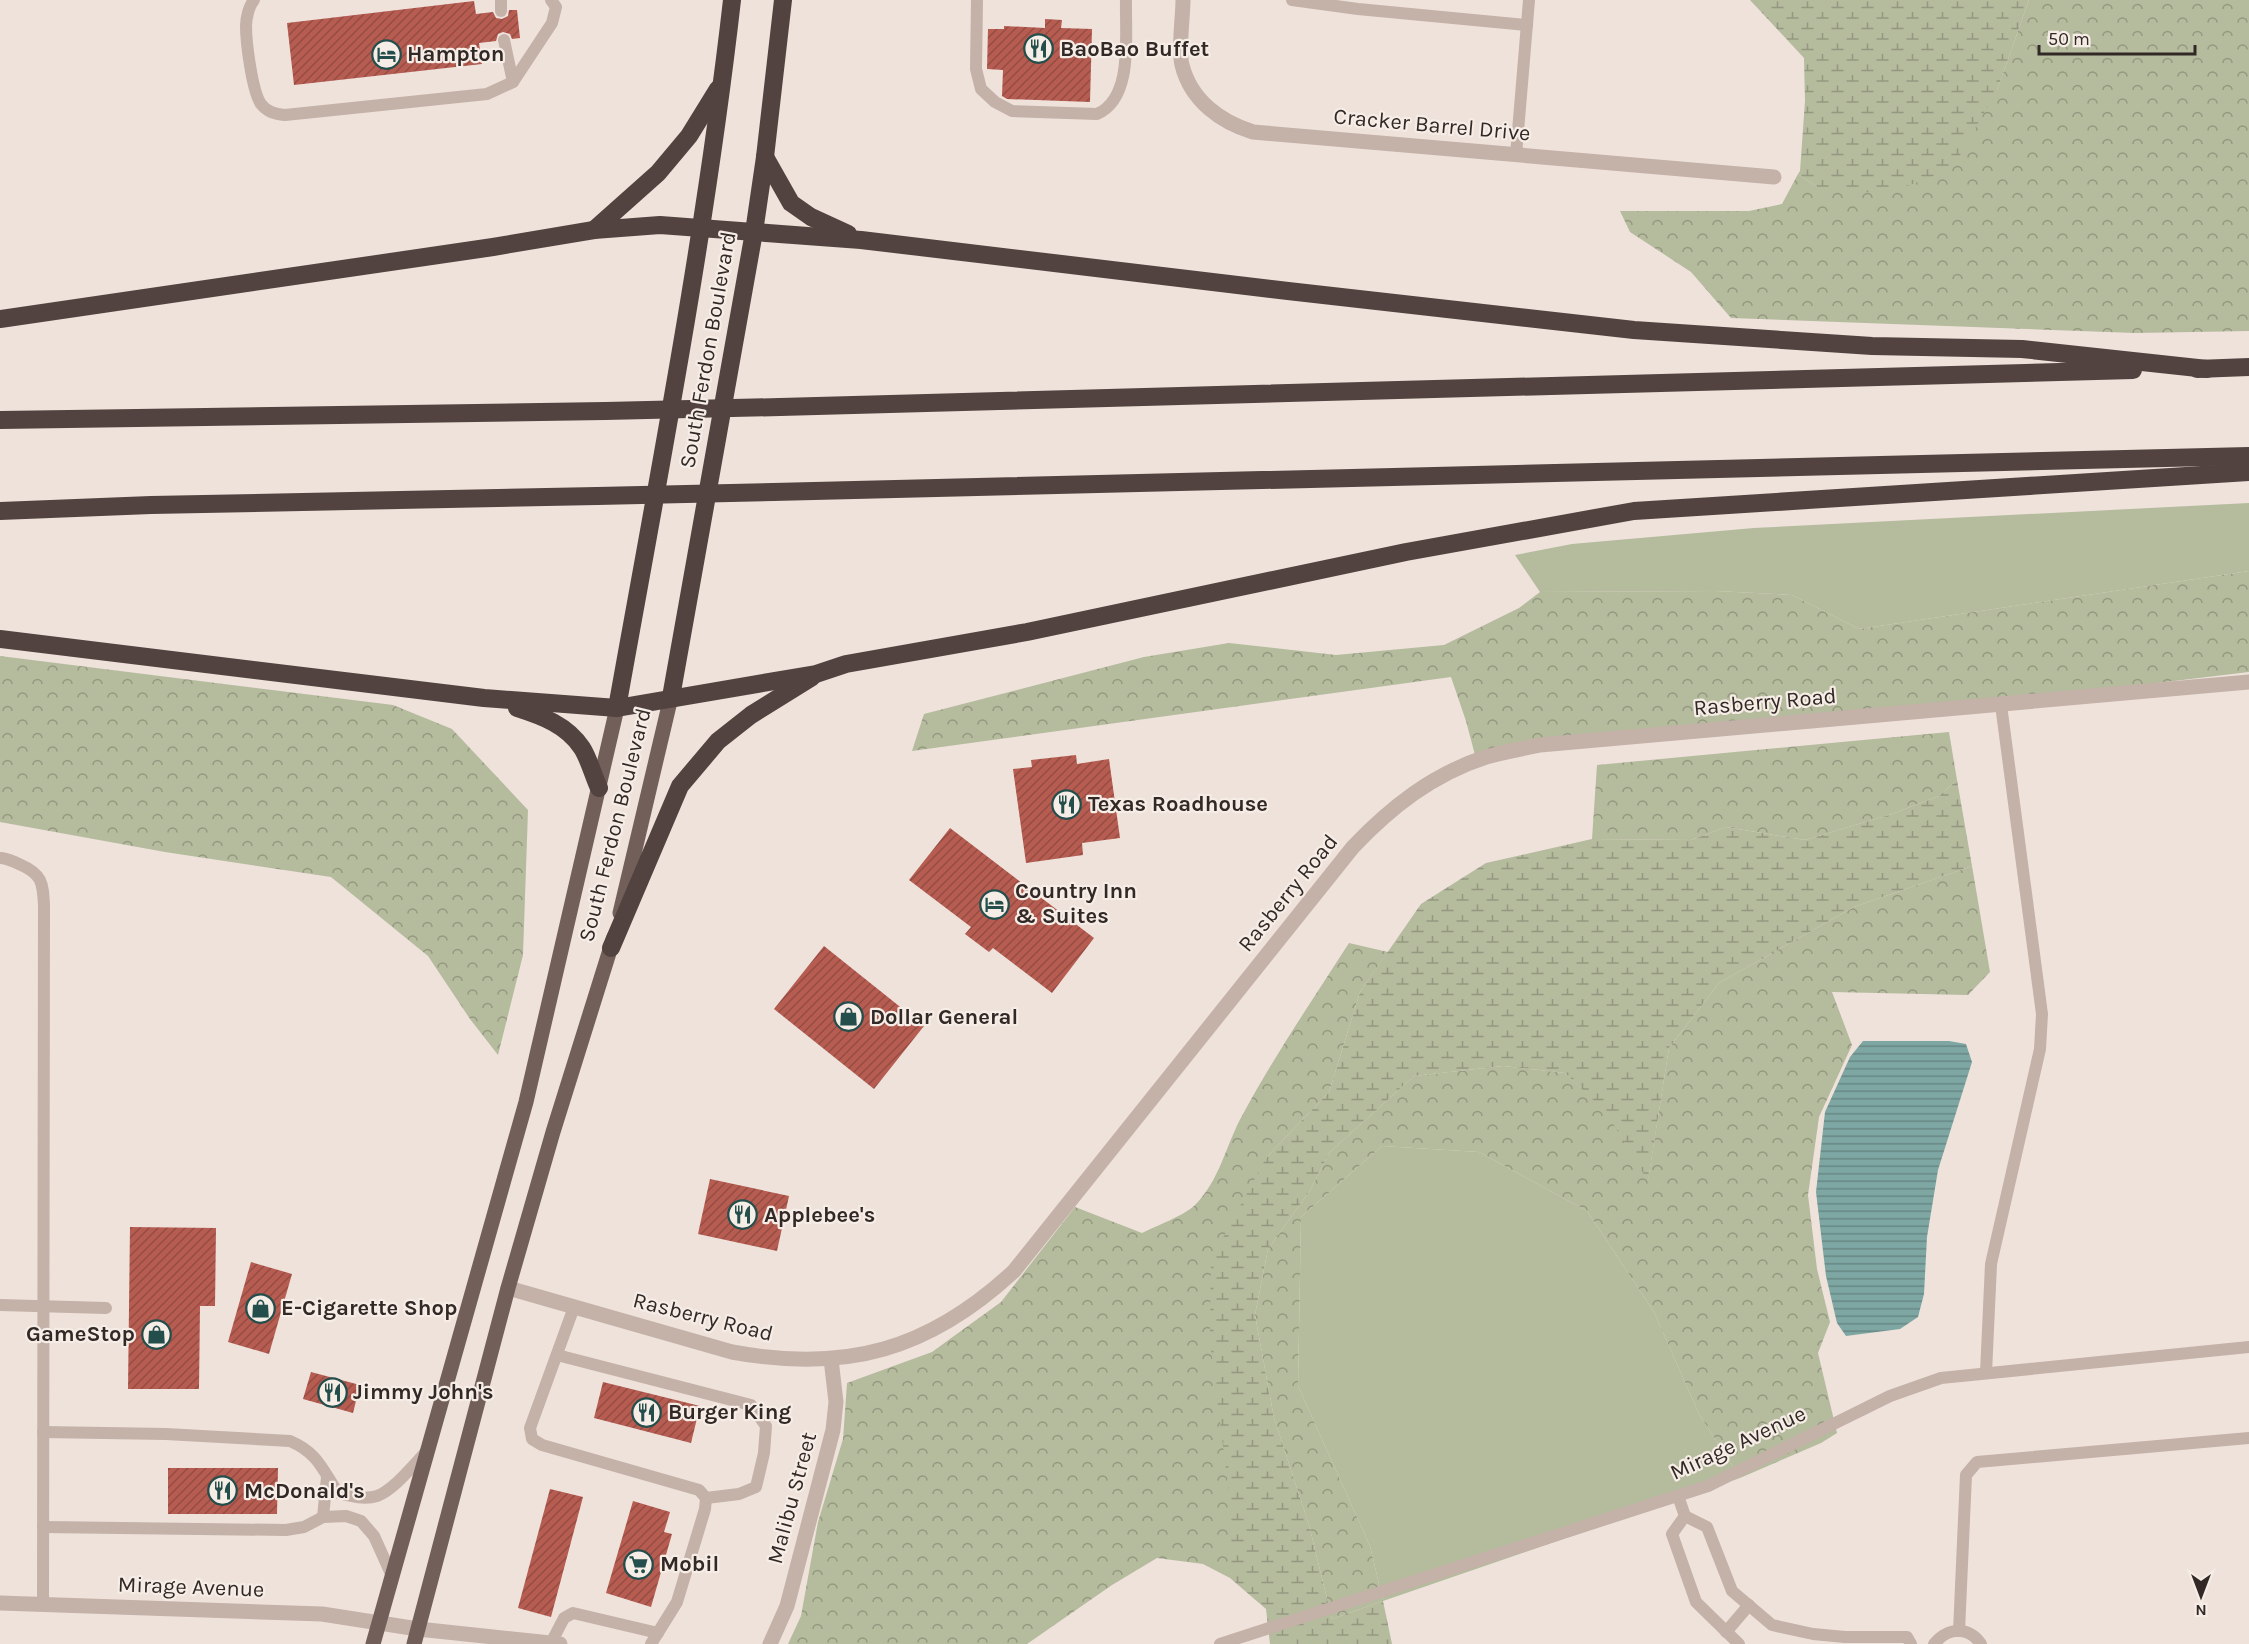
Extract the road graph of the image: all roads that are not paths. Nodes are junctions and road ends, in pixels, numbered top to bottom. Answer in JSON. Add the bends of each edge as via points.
{"nodes":[{"id":1,"x":255,"y":0,"type":"edge"},
{"id":2,"x":551,"y":0,"type":"edge"},
{"id":3,"x":732,"y":0,"type":"edge"},
{"id":4,"x":783,"y":0,"type":"edge"},
{"id":5,"x":977,"y":0,"type":"edge"},
{"id":6,"x":1126,"y":0,"type":"edge"},
{"id":7,"x":1183,"y":0,"type":"edge"},
{"id":8,"x":1292,"y":0,"type":"edge"},
{"id":9,"x":1529,"y":0,"type":"edge"},
{"id":10,"x":1527,"y":25,"type":"junction"},
{"id":11,"x":504,"y":40,"type":"dead end"},
{"id":12,"x":513,"y":82,"type":"junction"},
{"id":13,"x":722,"y":83,"type":"junction"},
{"id":14,"x":1516,"y":155,"type":"junction"},
{"id":15,"x":765,"y":157,"type":"junction"},
{"id":16,"x":1774,"y":177,"type":"dead end"},
{"id":17,"x":701,"y":229,"type":"junction"},
{"id":18,"x":594,"y":230,"type":"junction"},
{"id":19,"x":754,"y":232,"type":"junction"},
{"id":20,"x":861,"y":240,"type":"junction"},
{"id":21,"x":0,"y":320,"type":"edge"},
{"id":22,"x":2249,"y":368,"type":"edge"},
{"id":23,"x":2207,"y":369,"type":"junction"},
{"id":24,"x":0,"y":420,"type":"edge"},
{"id":25,"x":2249,"y":456,"type":"edge"},
{"id":26,"x":2249,"y":472,"type":"edge"},
{"id":27,"x":0,"y":511,"type":"edge"},
{"id":28,"x":0,"y":639,"type":"edge"},
{"id":29,"x":816,"y":674,"type":"junction"},
{"id":30,"x":2249,"y":682,"type":"edge"},
{"id":31,"x":671,"y":697,"type":"junction"},
{"id":32,"x":484,"y":698,"type":"junction"},
{"id":33,"x":2001,"y":705,"type":"junction"},
{"id":34,"x":617,"y":708,"type":"junction"},
{"id":35,"x":599,"y":788,"type":"junction"},
{"id":36,"x":0,"y":858,"type":"edge"},
{"id":37,"x":611,"y":948,"type":"junction"},
{"id":38,"x":508,"y":1288,"type":"junction"},
{"id":39,"x":0,"y":1305,"type":"edge"},
{"id":40,"x":43,"y":1305,"type":"junction"},
{"id":41,"x":574,"y":1307,"type":"junction"},
{"id":42,"x":106,"y":1308,"type":"dead end"},
{"id":43,"x":2249,"y":1347,"type":"edge"},
{"id":44,"x":557,"y":1355,"type":"junction"},
{"id":45,"x":831,"y":1359,"type":"junction"},
{"id":46,"x":1986,"y":1373,"type":"junction"},
{"id":47,"x":44,"y":1432,"type":"junction"},
{"id":48,"x":2249,"y":1438,"type":"edge"},
{"id":49,"x":428,"y":1450,"type":"junction"},
{"id":50,"x":327,"y":1477,"type":"junction"},
{"id":51,"x":1678,"y":1496,"type":"junction"},
{"id":52,"x":706,"y":1498,"type":"junction"},
{"id":53,"x":1685,"y":1516,"type":"junction"},
{"id":54,"x":323,"y":1517,"type":"junction"},
{"id":55,"x":44,"y":1527,"type":"junction"},
{"id":56,"x":392,"y":1576,"type":"junction"},
{"id":57,"x":0,"y":1603,"type":"edge"},
{"id":58,"x":44,"y":1605,"type":"junction"},
{"id":59,"x":1749,"y":1605,"type":"junction"},
{"id":60,"x":379,"y":1623,"type":"junction"},
{"id":61,"x":1959,"y":1630,"type":"junction"},
{"id":62,"x":1726,"y":1632,"type":"junction"},
{"id":63,"x":658,"y":1633,"type":"junction"},
{"id":64,"x":416,"y":1637,"type":"edge"},
{"id":65,"x":1868,"y":1640,"type":"edge"},
{"id":66,"x":373,"y":1644,"type":"edge"},
{"id":67,"x":556,"y":1644,"type":"edge"},
{"id":68,"x":651,"y":1644,"type":"edge"},
{"id":69,"x":770,"y":1644,"type":"edge"},
{"id":70,"x":1220,"y":1644,"type":"edge"},
{"id":71,"x":1739,"y":1644,"type":"edge"},
{"id":72,"x":1911,"y":1644,"type":"edge"},
{"id":73,"x":1934,"y":1644,"type":"edge"},
{"id":74,"x":1981,"y":1644,"type":"edge"}],
"edges":[{"from":1,"to":12,"type":"lane","via":[[250,5],[246,25],[253,82],[260,104],[272,113],[285,115],[487,94]]},
{"from":2,"to":12,"type":"lane","via":[[556,7],[552,23]]},
{"from":3,"to":13,"type":"highway","name":"South Ferdon Boulevard"},
{"from":4,"to":15,"type":"highway","name":"South Ferdon Boulevard"},
{"from":5,"to":6,"type":"lane","via":[[976,69],[981,89],[1012,111],[1097,114],[1107,110],[1116,99],[1124,80]]},
{"from":7,"to":14,"type":"street","name":"Cracker Barrel Drive","via":[[1181,63],[1188,82],[1201,102],[1234,126],[1275,135]]},
{"from":8,"to":10,"type":"lane"},
{"from":9,"to":10,"type":"lane"},
{"from":10,"to":14,"type":"lane"},
{"from":11,"to":12,"type":"lane"},
{"from":13,"to":17,"type":"highway","name":"South Ferdon Boulevard"},
{"from":13,"to":18,"type":"highway","via":[[689,136],[658,173]]},
{"from":14,"to":16,"type":"street","name":"Cracker Barrel Drive"},
{"from":15,"to":19,"type":"highway","name":"South Ferdon Boulevard"},
{"from":15,"to":20,"type":"highway","via":[[791,202],[811,218]]},
{"from":17,"to":18,"type":"highway","via":[[660,225]]},
{"from":17,"to":19,"type":"highway"},
{"from":17,"to":34,"type":"highway","name":"South Ferdon Boulevard"},
{"from":18,"to":21,"type":"highway"},
{"from":19,"to":20,"type":"highway"},
{"from":19,"to":31,"type":"highway","name":"South Ferdon Boulevard"},
{"from":20,"to":23,"type":"highway","via":[[1634,330],[1872,346],[2022,349]]},
{"from":22,"to":23,"type":"highway"},
{"from":23,"to":24,"type":"highway","bridge":true,"via":[[780,407]]},
{"from":25,"to":27,"type":"highway","bridge":true},
{"from":26,"to":29,"type":"highway","via":[[1634,510],[1406,552],[1027,632],[846,664]]},
{"from":28,"to":32,"type":"highway"},
{"from":29,"to":31,"type":"highway"},
{"from":29,"to":37,"type":"highway","via":[[718,741],[680,786]]},
{"from":30,"to":33,"type":"street","name":"Rasberry Road"},
{"from":31,"to":34,"type":"highway"},
{"from":31,"to":37,"type":"main road","name":"South Ferdon Boulevard"},
{"from":32,"to":34,"type":"highway"},
{"from":32,"to":35,"type":"highway","via":[[544,716],[565,730],[582,748]]},
{"from":33,"to":45,"type":"street","name":"Rasberry Road","via":[[1540,744],[1487,757],[1437,778],[1392,808],[1353,847],[1014,1270],[974,1305],[929,1332],[880,1351]]},
{"from":33,"to":46,"type":"lane","via":[[2042,1014],[2040,1049],[1991,1264]]},
{"from":34,"to":35,"type":"main road","name":"South Ferdon Boulevard"},
{"from":35,"to":49,"type":"main road","name":"South Ferdon Boulevard","via":[[526,1102]]},
{"from":36,"to":40,"type":"lane","via":[[35,871],[43,885]]},
{"from":37,"to":38,"type":"main road","name":"South Ferdon Boulevard"},
{"from":38,"to":41,"type":"street","name":"Rasberry Road"},
{"from":38,"to":64,"type":"main road","name":"South Ferdon Boulevard"},
{"from":39,"to":40,"type":"lane"},
{"from":40,"to":42,"type":"lane"},
{"from":40,"to":47,"type":"lane"},
{"from":41,"to":44,"type":"lane"},
{"from":41,"to":45,"type":"street","name":"Rasberry Road","via":[[732,1352],[791,1360]]},
{"from":43,"to":46,"type":"lane","name":"Mirage Avenue"},
{"from":44,"to":52,"type":"lane","via":[[530,1428],[532,1438],[542,1445],[699,1490]]},
{"from":44,"to":52,"type":"lane","via":[[751,1405],[766,1426],[756,1487],[739,1494]]},
{"from":45,"to":69,"type":"street","name":"Malibu Street","via":[[836,1402],[834,1430],[787,1606]]},
{"from":46,"to":51,"type":"lane","name":"Mirage Avenue","via":[[1941,1378],[1890,1396],[1708,1486]]},
{"from":47,"to":50,"type":"lane","via":[[290,1441],[306,1448]]},
{"from":47,"to":55,"type":"lane"},
{"from":48,"to":61,"type":"lane","via":[[1977,1462],[1966,1475]]},
{"from":49,"to":50,"type":"lane","via":[[377,1496],[356,1498],[338,1493]]},
{"from":49,"to":56,"type":"main road","name":"South Ferdon Boulevard"},
{"from":50,"to":54,"type":"lane"},
{"from":51,"to":53,"type":"lane"},
{"from":51,"to":70,"type":"lane","name":"Mirage Avenue"},
{"from":52,"to":63,"type":"lane","via":[[677,1602]]},
{"from":53,"to":59,"type":"lane","via":[[1707,1527],[1732,1591]]},
{"from":53,"to":62,"type":"lane","via":[[1672,1534],[1696,1602]]},
{"from":54,"to":55,"type":"lane","via":[[304,1527],[286,1530]]},
{"from":54,"to":56,"type":"lane","via":[[346,1516],[361,1521],[374,1536]]},
{"from":55,"to":58,"type":"lane"},
{"from":56,"to":60,"type":"main road","name":"South Ferdon Boulevard"},
{"from":57,"to":58,"type":"street","name":"Mirage Avenue"},
{"from":58,"to":60,"type":"street","name":"Mirage Avenue","via":[[322,1614]]},
{"from":59,"to":62,"type":"lane"},
{"from":59,"to":65,"type":"lane","via":[[1772,1625]]},
{"from":60,"to":64,"type":"street","name":"Mirage Avenue"},
{"from":60,"to":66,"type":"main road","name":"South Ferdon Boulevard"},
{"from":61,"to":73,"type":"lane","via":[[1946,1633]]},
{"from":61,"to":74,"type":"lane","via":[[1971,1634]]},
{"from":62,"to":71,"type":"lane"},
{"from":63,"to":67,"type":"lane","via":[[573,1613],[564,1618]]},
{"from":63,"to":68,"type":"lane"},
{"from":64,"to":67,"type":"street"},
{"from":65,"to":72,"type":"lane","via":[[1907,1637]]}]}
